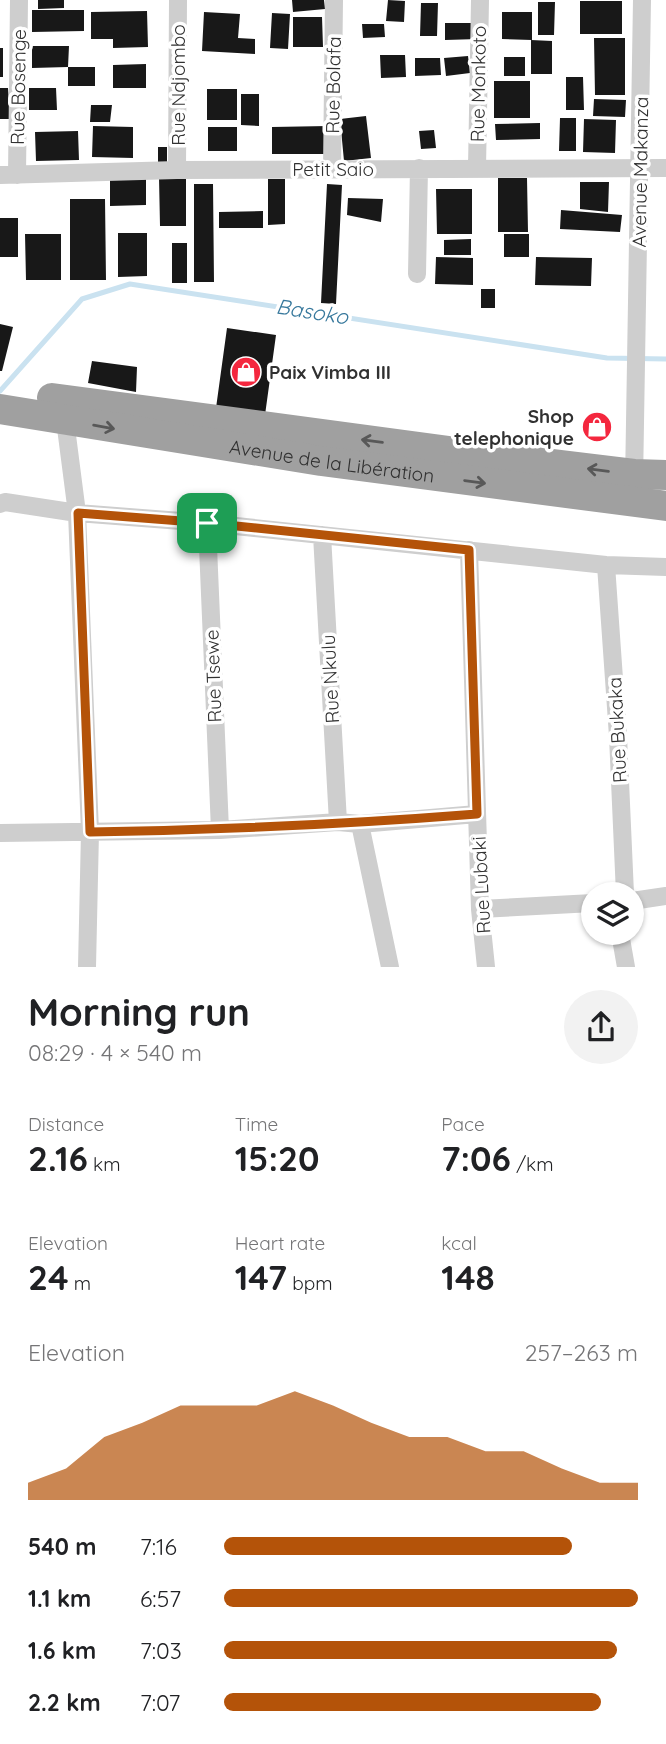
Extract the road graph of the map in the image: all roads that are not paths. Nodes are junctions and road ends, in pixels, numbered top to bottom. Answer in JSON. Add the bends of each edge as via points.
{"nodes":[{"id":1,"x":19,"y":0,"type":"edge"},
{"id":2,"x":178,"y":0,"type":"edge"},
{"id":3,"x":334,"y":0,"type":"edge"},
{"id":4,"x":480,"y":0,"type":"edge"},
{"id":5,"x":642,"y":0,"type":"edge"},
{"id":6,"x":419,"y":168,"type":"junction"},
{"id":7,"x":477,"y":168,"type":"junction"},
{"id":8,"x":640,"y":168,"type":"junction"},
{"id":9,"x":666,"y":168,"type":"edge"},
{"id":10,"x":332,"y":169,"type":"junction"},
{"id":11,"x":177,"y":170,"type":"junction"},
{"id":12,"x":8,"y":175,"type":"edge"},
{"id":13,"x":417,"y":274,"type":"dead end"},
{"id":14,"x":7,"y":401,"type":"edge"},
{"id":15,"x":65,"y":420,"type":"junction"},
{"id":16,"x":666,"y":475,"type":"edge"},
{"id":17,"x":634,"y":489,"type":"junction"},
{"id":18,"x":0,"y":504,"type":"edge"},
{"id":19,"x":666,"y":506,"type":"edge"},
{"id":20,"x":78,"y":513,"type":"junction"},
{"id":21,"x":207,"y":523,"type":"junction"},
{"id":22,"x":322,"y":535,"type":"junction"},
{"id":23,"x":469,"y":550,"type":"junction"},
{"id":24,"x":606,"y":565,"type":"junction"},
{"id":25,"x":666,"y":568,"type":"edge"},
{"id":26,"x":477,"y":814,"type":"junction"},
{"id":27,"x":338,"y":822,"type":"junction"},
{"id":28,"x":360,"y":824,"type":"junction"},
{"id":29,"x":220,"y":830,"type":"junction"},
{"id":30,"x":90,"y":832,"type":"junction"},
{"id":31,"x":0,"y":833,"type":"edge"},
{"id":32,"x":624,"y":882,"type":"edge"},
{"id":33,"x":666,"y":896,"type":"edge"},
{"id":34,"x":644,"y":899,"type":"edge"},
{"id":35,"x":581,"y":904,"type":"edge"},
{"id":36,"x":480,"y":909,"type":"junction"},
{"id":37,"x":622,"y":945,"type":"edge"},
{"id":38,"x":88,"y":967,"type":"edge"},
{"id":39,"x":390,"y":967,"type":"edge"},
{"id":40,"x":486,"y":967,"type":"edge"},
{"id":41,"x":626,"y":967,"type":"edge"}],
"edges":[{"from":1,"to":12,"type":"street","name":"Rue Bosenge"},
{"from":2,"to":11,"type":"street","name":"Rue Ndjombo"},
{"from":3,"to":10,"type":"street","name":"Rue Bolafa"},
{"from":4,"to":7,"type":"street","name":"Rue Monkoto"},
{"from":5,"to":8,"type":"street","name":"Avenue Makanza"},
{"from":6,"to":7,"type":"street","name":"Petit Saio"},
{"from":6,"to":10,"type":"street","name":"Petit Saio"},
{"from":6,"to":13,"type":"street"},
{"from":7,"to":8,"type":"street","name":"Petit Saio"},
{"from":8,"to":9,"type":"street","name":"Petit Saio"},
{"from":8,"to":17,"type":"street","name":"Avenue Makanza"},
{"from":10,"to":11,"type":"street","name":"Petit Saio"},
{"from":11,"to":12,"type":"street","name":"Petit Saio"},
{"from":14,"to":15,"type":"highway","name":"Avenue de la Libération"},
{"from":17,"to":14,"type":"highway","name":"Avenue de la Libération","one_way":true,"via":[[168,415]]},
{"from":15,"to":17,"type":"highway","name":"Avenue de la Libération","one_way":true,"via":[[321,461]]},
{"from":15,"to":20,"type":"street"},
{"from":16,"to":17,"type":"highway","name":"Avenue de la Libération"},
{"from":17,"to":19,"type":"highway","name":"Avenue de la Libération"},
{"from":18,"to":20,"type":"street"},
{"from":20,"to":21,"type":"street"},
{"from":20,"to":30,"type":"street"},
{"from":21,"to":22,"type":"street"},
{"from":21,"to":29,"type":"street","name":"Rue Tsewe"},
{"from":22,"to":23,"type":"street"},
{"from":22,"to":27,"type":"street","name":"Rue Nkulu"},
{"from":23,"to":24,"type":"street"},
{"from":23,"to":26,"type":"street","name":"Rue Lubaki"},
{"from":24,"to":25,"type":"street"},
{"from":24,"to":32,"type":"street","name":"Rue Bukaka"},
{"from":26,"to":28,"type":"street"},
{"from":26,"to":36,"type":"street","name":"Rue Lubaki"},
{"from":27,"to":28,"type":"street"},
{"from":27,"to":29,"type":"street"},
{"from":28,"to":39,"type":"street"},
{"from":29,"to":30,"type":"street"},
{"from":30,"to":31,"type":"street"},
{"from":30,"to":38,"type":"street"},
{"from":33,"to":34,"type":"street"},
{"from":35,"to":36,"type":"street"},
{"from":36,"to":40,"type":"street","name":"Rue Lubaki"},
{"from":37,"to":41,"type":"street"}]}
